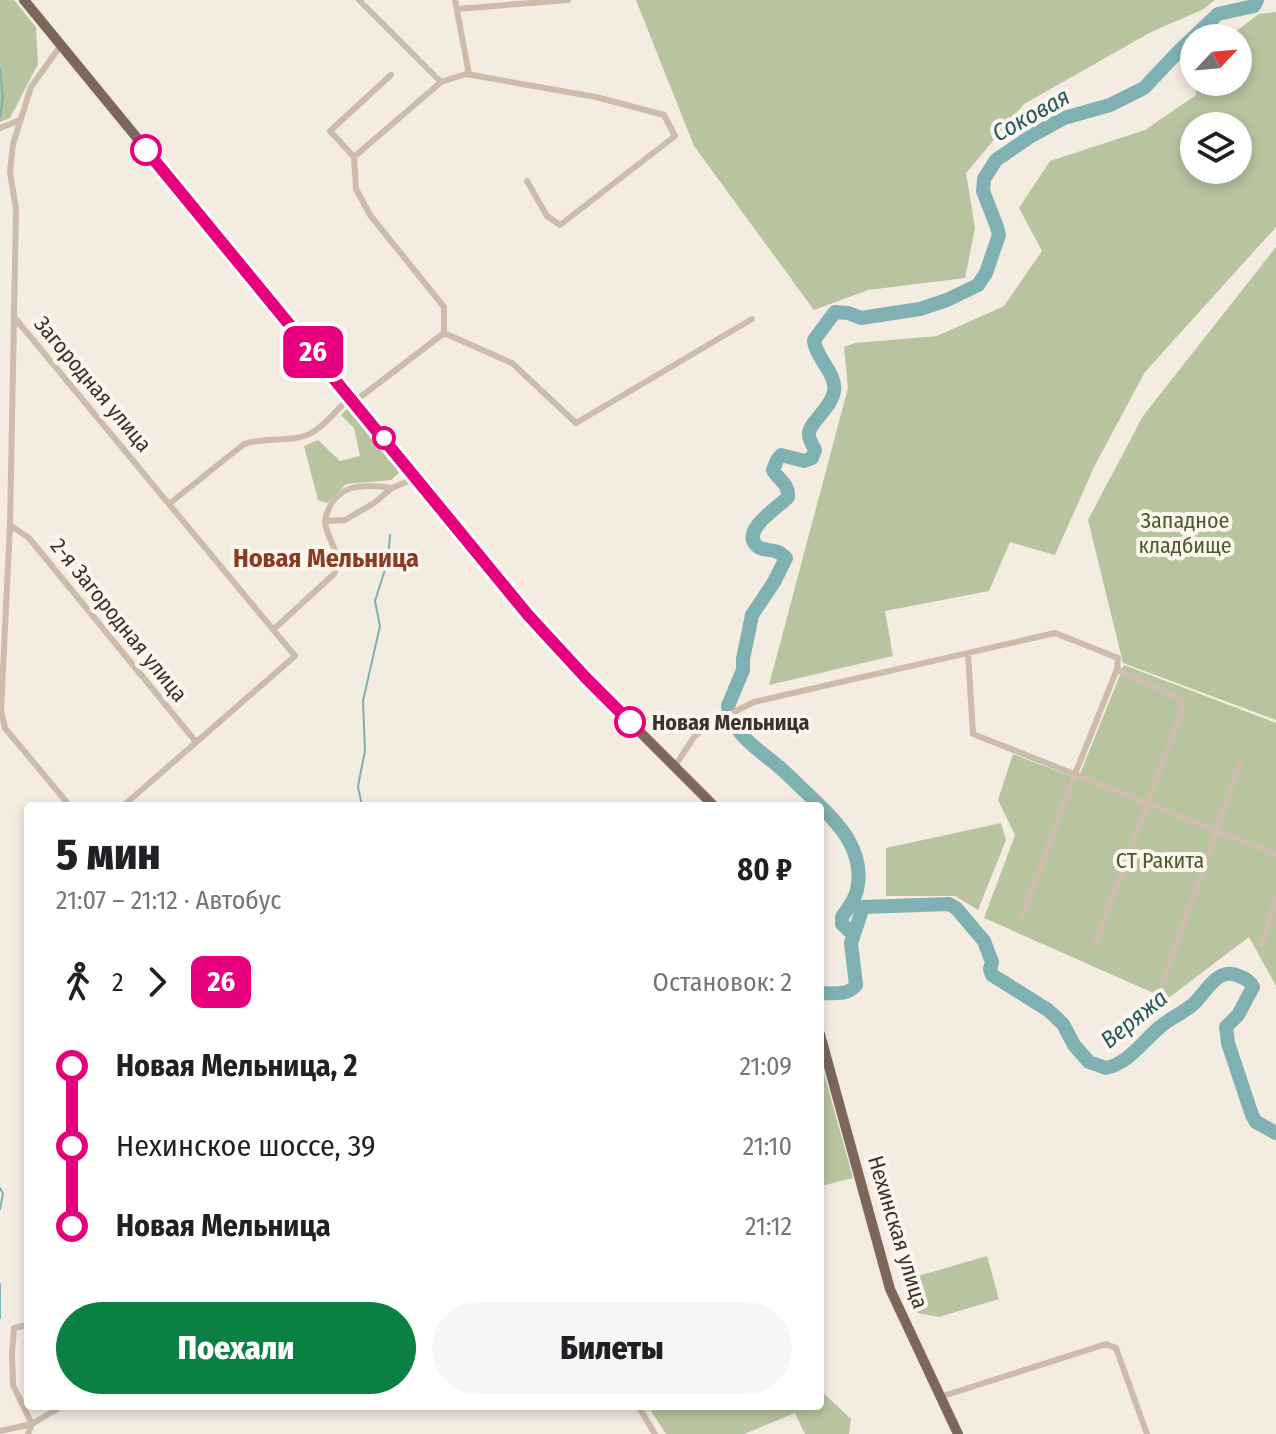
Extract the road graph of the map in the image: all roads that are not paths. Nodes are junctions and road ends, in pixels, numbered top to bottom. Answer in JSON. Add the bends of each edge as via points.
{"nodes":[{"id":1,"x":24,"y":0,"type":"edge"},
{"id":2,"x":359,"y":0,"type":"edge"},
{"id":3,"x":455,"y":0,"type":"edge"},
{"id":4,"x":568,"y":0,"type":"edge"},
{"id":5,"x":457,"y":9,"type":"junction"},
{"id":6,"x":61,"y":45,"type":"junction"},
{"id":7,"x":469,"y":74,"type":"junction"},
{"id":8,"x":391,"y":75,"type":"dead end"},
{"id":9,"x":441,"y":82,"type":"junction"},
{"id":10,"x":20,"y":120,"type":"junction"},
{"id":11,"x":0,"y":128,"type":"edge"},
{"id":12,"x":354,"y":157,"type":"junction"},
{"id":13,"x":527,"y":181,"type":"dead end"},
{"id":14,"x":14,"y":317,"type":"junction"},
{"id":15,"x":752,"y":319,"type":"dead end"},
{"id":16,"x":444,"y":333,"type":"junction"},
{"id":17,"x":352,"y":400,"type":"junction"},
{"id":18,"x":416,"y":478,"type":"junction"},
{"id":19,"x":392,"y":488,"type":"junction"},
{"id":20,"x":169,"y":504,"type":"junction"},
{"id":21,"x":325,"y":521,"type":"junction"},
{"id":22,"x":10,"y":525,"type":"junction"},
{"id":23,"x":273,"y":630,"type":"junction"},
{"id":24,"x":968,"y":653,"type":"junction"},
{"id":25,"x":1117,"y":669,"type":"junction"},
{"id":26,"x":196,"y":742,"type":"junction"},
{"id":27,"x":1241,"y":761,"type":"dead end"},
{"id":28,"x":675,"y":766,"type":"junction"},
{"id":29,"x":1075,"y":774,"type":"junction"},
{"id":30,"x":67,"y":802,"type":"edge"},
{"id":31,"x":128,"y":802,"type":"edge"},
{"id":32,"x":710,"y":802,"type":"edge"},
{"id":33,"x":1147,"y":803,"type":"junction"},
{"id":34,"x":1217,"y":831,"type":"junction"},
{"id":35,"x":1276,"y":854,"type":"edge"},
{"id":36,"x":1276,"y":898,"type":"edge"},
{"id":37,"x":1022,"y":917,"type":"dead end"},
{"id":38,"x":1095,"y":945,"type":"dead end"},
{"id":39,"x":1262,"y":945,"type":"dead end"},
{"id":40,"x":1162,"y":985,"type":"dead end"},
{"id":41,"x":824,"y":1049,"type":"edge"},
{"id":42,"x":24,"y":1326,"type":"edge"},
{"id":43,"x":940,"y":1397,"type":"junction"},
{"id":44,"x":24,"y":1409,"type":"edge"},
{"id":45,"x":25,"y":1410,"type":"edge"},
{"id":46,"x":55,"y":1410,"type":"edge"},
{"id":47,"x":640,"y":1410,"type":"edge"},
{"id":48,"x":32,"y":1424,"type":"junction"},
{"id":49,"x":0,"y":1431,"type":"edge"},
{"id":50,"x":28,"y":1434,"type":"edge"},
{"id":51,"x":655,"y":1434,"type":"edge"},
{"id":52,"x":958,"y":1434,"type":"edge"},
{"id":53,"x":1147,"y":1434,"type":"edge"}],
"edges":[{"from":1,"to":6,"type":"main road"},
{"from":2,"to":9,"type":"street"},
{"from":3,"to":5,"type":"street"},
{"from":4,"to":5,"type":"street"},
{"from":5,"to":7,"type":"street"},
{"from":6,"to":10,"type":"street","name":"Загородная улица","via":[[31,87]]},
{"from":6,"to":17,"type":"main road"},
{"from":7,"to":9,"type":"street"},
{"from":7,"to":13,"type":"street","via":[[664,115],[675,136],[560,225],[547,216]]},
{"from":8,"to":12,"type":"street","via":[[330,131]]},
{"from":9,"to":12,"type":"street"},
{"from":10,"to":11,"type":"street"},
{"from":10,"to":14,"type":"street","name":"Загородная улица","via":[[10,172],[16,209]]},
{"from":12,"to":16,"type":"street","via":[[356,189],[370,215],[444,307]]},
{"from":14,"to":20,"type":"street","name":"Загородная улица"},
{"from":14,"to":22,"type":"street"},
{"from":15,"to":16,"type":"street","via":[[576,423],[512,363]]},
{"from":16,"to":17,"type":"street"},
{"from":17,"to":18,"type":"main road"},
{"from":17,"to":20,"type":"street","via":[[311,433],[244,444]]},
{"from":18,"to":19,"type":"street"},
{"from":18,"to":28,"type":"main road","via":[[556,646]]},
{"from":19,"to":21,"type":"street","via":[[345,520]]},
{"from":19,"to":21,"type":"street","via":[[349,488],[328,506]]},
{"from":20,"to":23,"type":"street","name":"Загородная улица"},
{"from":21,"to":23,"type":"street","via":[[338,567]]},
{"from":22,"to":26,"type":"street","name":"2-я Загородная улица","via":[[29,538]]},
{"from":22,"to":30,"type":"street","via":[[1,710],[5,728]]},
{"from":23,"to":26,"type":"street","name":"Загородная улица","via":[[295,656]]},
{"from":24,"to":25,"type":"street","via":[[1055,633],[1118,658]]},
{"from":24,"to":28,"type":"street","via":[[754,702],[710,724]]},
{"from":24,"to":29,"type":"street","via":[[973,734]]},
{"from":25,"to":29,"type":"street"},
{"from":25,"to":33,"type":"street","via":[[1185,702]]},
{"from":26,"to":31,"type":"street"},
{"from":27,"to":34,"type":"street"},
{"from":28,"to":32,"type":"main road"},
{"from":29,"to":33,"type":"street"},
{"from":29,"to":37,"type":"street"},
{"from":33,"to":34,"type":"street"},
{"from":33,"to":38,"type":"street"},
{"from":34,"to":35,"type":"street"},
{"from":34,"to":40,"type":"street"},
{"from":36,"to":39,"type":"street"},
{"from":41,"to":43,"type":"main road","name":"Нехинская улица","via":[[890,1289]]},
{"from":42,"to":44,"type":"street","via":[[14,1328],[12,1369]]},
{"from":43,"to":52,"type":"main road","name":"Нехинская улица"},
{"from":43,"to":53,"type":"street","via":[[1106,1344],[1116,1348]]},
{"from":45,"to":48,"type":"street"},
{"from":46,"to":48,"type":"street"},
{"from":47,"to":51,"type":"street"},
{"from":48,"to":49,"type":"street"},
{"from":48,"to":50,"type":"street"}]}
